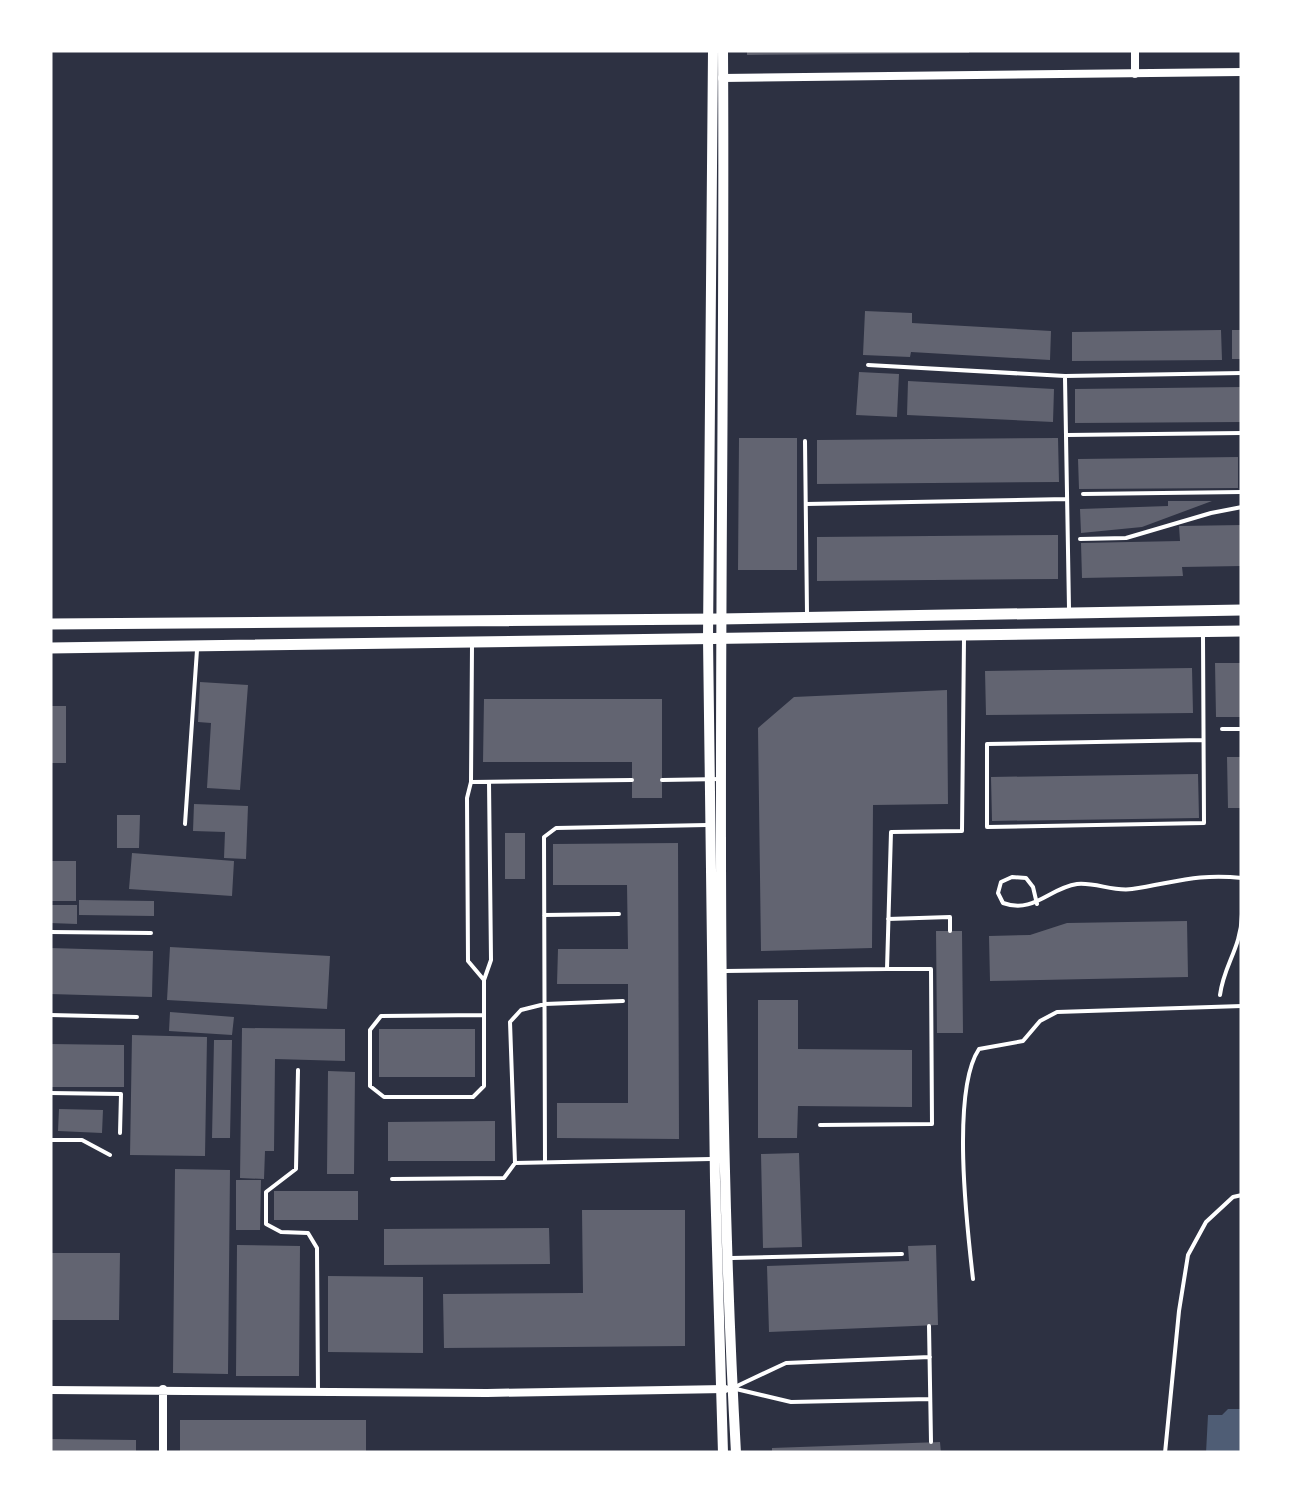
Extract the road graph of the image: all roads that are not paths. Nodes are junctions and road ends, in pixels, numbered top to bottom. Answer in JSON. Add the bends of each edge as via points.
{"nodes":[{"id":1,"x":712,"y":50,"type":"edge"},
{"id":2,"x":723,"y":50,"type":"edge"},
{"id":3,"x":1135,"y":50,"type":"edge"},
{"id":4,"x":1242,"y":72,"type":"edge"},
{"id":5,"x":1135,"y":74,"type":"junction"},
{"id":6,"x":718,"y":78,"type":"junction"},
{"id":7,"x":868,"y":365,"type":"dead end"},
{"id":8,"x":1242,"y":372,"type":"edge"},
{"id":9,"x":1065,"y":376,"type":"junction"},
{"id":10,"x":1242,"y":432,"type":"edge"},
{"id":11,"x":1066,"y":436,"type":"junction"},
{"id":12,"x":806,"y":441,"type":"dead end"},
{"id":13,"x":1242,"y":492,"type":"edge"},
{"id":14,"x":1082,"y":494,"type":"dead end"},
{"id":15,"x":1067,"y":499,"type":"junction"},
{"id":16,"x":806,"y":504,"type":"junction"},
{"id":17,"x":1242,"y":507,"type":"edge"},
{"id":18,"x":1080,"y":539,"type":"dead end"},
{"id":19,"x":1242,"y":610,"type":"edge"},
{"id":20,"x":1070,"y":613,"type":"junction"},
{"id":21,"x":807,"y":617,"type":"junction"},
{"id":22,"x":714,"y":619,"type":"junction"},
{"id":23,"x":50,"y":624,"type":"edge"},
{"id":24,"x":1242,"y":631,"type":"edge"},
{"id":25,"x":1204,"y":632,"type":"junction"},
{"id":26,"x":964,"y":634,"type":"junction"},
{"id":27,"x":714,"y":638,"type":"junction"},
{"id":28,"x":472,"y":642,"type":"junction"},
{"id":29,"x":198,"y":646,"type":"junction"},
{"id":30,"x":50,"y":648,"type":"edge"},
{"id":31,"x":1222,"y":729,"type":"dead end"},
{"id":32,"x":1242,"y":729,"type":"edge"},
{"id":33,"x":1204,"y":740,"type":"junction"},
{"id":34,"x":715,"y":779,"type":"junction"},
{"id":35,"x":632,"y":780,"type":"dead end"},
{"id":36,"x":662,"y":780,"type":"dead end"},
{"id":37,"x":472,"y":782,"type":"junction"},
{"id":38,"x":489,"y":782,"type":"junction"},
{"id":39,"x":185,"y":824,"type":"dead end"},
{"id":40,"x":716,"y":824,"type":"junction"},
{"id":41,"x":619,"y":914,"type":"dead end"},
{"id":42,"x":544,"y":915,"type":"junction"},
{"id":43,"x":888,"y":919,"type":"junction"},
{"id":44,"x":950,"y":931,"type":"dead end"},
{"id":45,"x":50,"y":932,"type":"edge"},
{"id":46,"x":151,"y":933,"type":"dead end"},
{"id":47,"x":883,"y":969,"type":"junction"},
{"id":48,"x":724,"y":970,"type":"junction"},
{"id":49,"x":484,"y":980,"type":"junction"},
{"id":50,"x":623,"y":1001,"type":"dead end"},
{"id":51,"x":544,"y":1004,"type":"junction"},
{"id":52,"x":1242,"y":1006,"type":"edge"},
{"id":53,"x":50,"y":1015,"type":"edge"},
{"id":54,"x":484,"y":1015,"type":"junction"},
{"id":55,"x":137,"y":1016,"type":"dead end"},
{"id":56,"x":298,"y":1070,"type":"dead end"},
{"id":57,"x":50,"y":1093,"type":"edge"},
{"id":58,"x":820,"y":1125,"type":"dead end"},
{"id":59,"x":120,"y":1133,"type":"dead end"},
{"id":60,"x":50,"y":1140,"type":"edge"},
{"id":61,"x":110,"y":1155,"type":"dead end"},
{"id":62,"x":721,"y":1158,"type":"junction"},
{"id":63,"x":545,"y":1162,"type":"junction"},
{"id":64,"x":515,"y":1163,"type":"junction"},
{"id":65,"x":392,"y":1178,"type":"dead end"},
{"id":66,"x":902,"y":1254,"type":"dead end"},
{"id":67,"x":723,"y":1259,"type":"junction"},
{"id":68,"x":973,"y":1279,"type":"dead end"},
{"id":69,"x":929,"y":1326,"type":"dead end"},
{"id":70,"x":930,"y":1357,"type":"junction"},
{"id":71,"x":726,"y":1389,"type":"junction"},
{"id":72,"x":50,"y":1390,"type":"edge"},
{"id":73,"x":163,"y":1390,"type":"junction"},
{"id":74,"x":318,"y":1392,"type":"junction"},
{"id":75,"x":930,"y":1398,"type":"junction"},
{"id":76,"x":931,"y":1442,"type":"dead end"},
{"id":77,"x":163,"y":1453,"type":"edge"},
{"id":78,"x":724,"y":1453,"type":"edge"},
{"id":79,"x":736,"y":1453,"type":"edge"}],
"edges":[{"from":1,"to":6,"type":"street"},
{"from":2,"to":6,"type":"street"},
{"from":3,"to":5,"type":"street"},
{"from":4,"to":5,"type":"street"},
{"from":5,"to":6,"type":"street"},
{"from":6,"to":22,"type":"street"},
{"from":7,"to":9,"type":"lane"},
{"from":8,"to":9,"type":"lane"},
{"from":9,"to":11,"type":"lane"},
{"from":10,"to":11,"type":"lane"},
{"from":11,"to":15,"type":"lane"},
{"from":12,"to":16,"type":"lane"},
{"from":13,"to":14,"type":"lane"},
{"from":15,"to":16,"type":"lane"},
{"from":15,"to":20,"type":"lane"},
{"from":16,"to":21,"type":"lane"},
{"from":17,"to":18,"type":"lane","via":[[1126,538]]},
{"from":19,"to":20,"type":"main road"},
{"from":20,"to":21,"type":"main road"},
{"from":21,"to":22,"type":"main road"},
{"from":22,"to":23,"type":"main road"},
{"from":22,"to":27,"type":"street"},
{"from":24,"to":25,"type":"main road"},
{"from":25,"to":26,"type":"main road"},
{"from":25,"to":33,"type":"lane"},
{"from":26,"to":27,"type":"main road"},
{"from":26,"to":43,"type":"lane","via":[[962,831],[891,832]]},
{"from":27,"to":28,"type":"main road"},
{"from":27,"to":34,"type":"street"},
{"from":28,"to":29,"type":"main road"},
{"from":28,"to":37,"type":"lane"},
{"from":29,"to":30,"type":"main road"},
{"from":29,"to":39,"type":"lane"},
{"from":31,"to":32,"type":"lane"},
{"from":33,"to":33,"type":"lane","via":[[1204,823],[987,827],[988,744]]},
{"from":34,"to":36,"type":"lane"},
{"from":34,"to":40,"type":"street"},
{"from":35,"to":38,"type":"lane"},
{"from":37,"to":38,"type":"lane"},
{"from":37,"to":49,"type":"lane","via":[[468,961]]},
{"from":38,"to":49,"type":"lane","via":[[491,960]]},
{"from":40,"to":42,"type":"lane","via":[[556,828],[544,837]]},
{"from":40,"to":48,"type":"street"},
{"from":40,"to":62,"type":"street"},
{"from":41,"to":42,"type":"lane"},
{"from":42,"to":51,"type":"lane"},
{"from":43,"to":44,"type":"lane","via":[[950,917]]},
{"from":43,"to":47,"type":"lane"},
{"from":45,"to":46,"type":"lane"},
{"from":47,"to":48,"type":"lane"},
{"from":47,"to":58,"type":"lane","via":[[931,969],[932,1124]]},
{"from":48,"to":62,"type":"street"},
{"from":49,"to":54,"type":"lane"},
{"from":50,"to":51,"type":"lane"},
{"from":51,"to":63,"type":"lane"},
{"from":51,"to":64,"type":"lane","via":[[521,1010],[510,1022]]},
{"from":52,"to":68,"type":"lane","via":[[1057,1012],[1023,1041],[979,1049],[971,1061],[964,1138]]},
{"from":53,"to":55,"type":"lane"},
{"from":54,"to":54,"type":"lane","via":[[484,1086],[473,1097],[384,1097],[370,1086],[370,1030],[381,1016]]},
{"from":56,"to":74,"type":"lane","via":[[296,1169],[266,1192],[266,1224],[308,1233],[317,1248]]},
{"from":57,"to":59,"type":"lane","via":[[121,1094]]},
{"from":60,"to":61,"type":"lane","via":[[82,1140]]},
{"from":62,"to":63,"type":"lane"},
{"from":62,"to":67,"type":"street"},
{"from":63,"to":64,"type":"lane"},
{"from":64,"to":65,"type":"lane","via":[[504,1178]]},
{"from":66,"to":67,"type":"lane"},
{"from":67,"to":71,"type":"street"},
{"from":69,"to":70,"type":"lane"},
{"from":70,"to":71,"type":"lane","via":[[786,1363]]},
{"from":70,"to":75,"type":"lane"},
{"from":71,"to":74,"type":"street"},
{"from":71,"to":75,"type":"lane","via":[[791,1402]]},
{"from":71,"to":78,"type":"street"},
{"from":71,"to":79,"type":"street"},
{"from":72,"to":73,"type":"street"},
{"from":73,"to":74,"type":"street"},
{"from":73,"to":77,"type":"street"},
{"from":75,"to":76,"type":"lane"}]}
